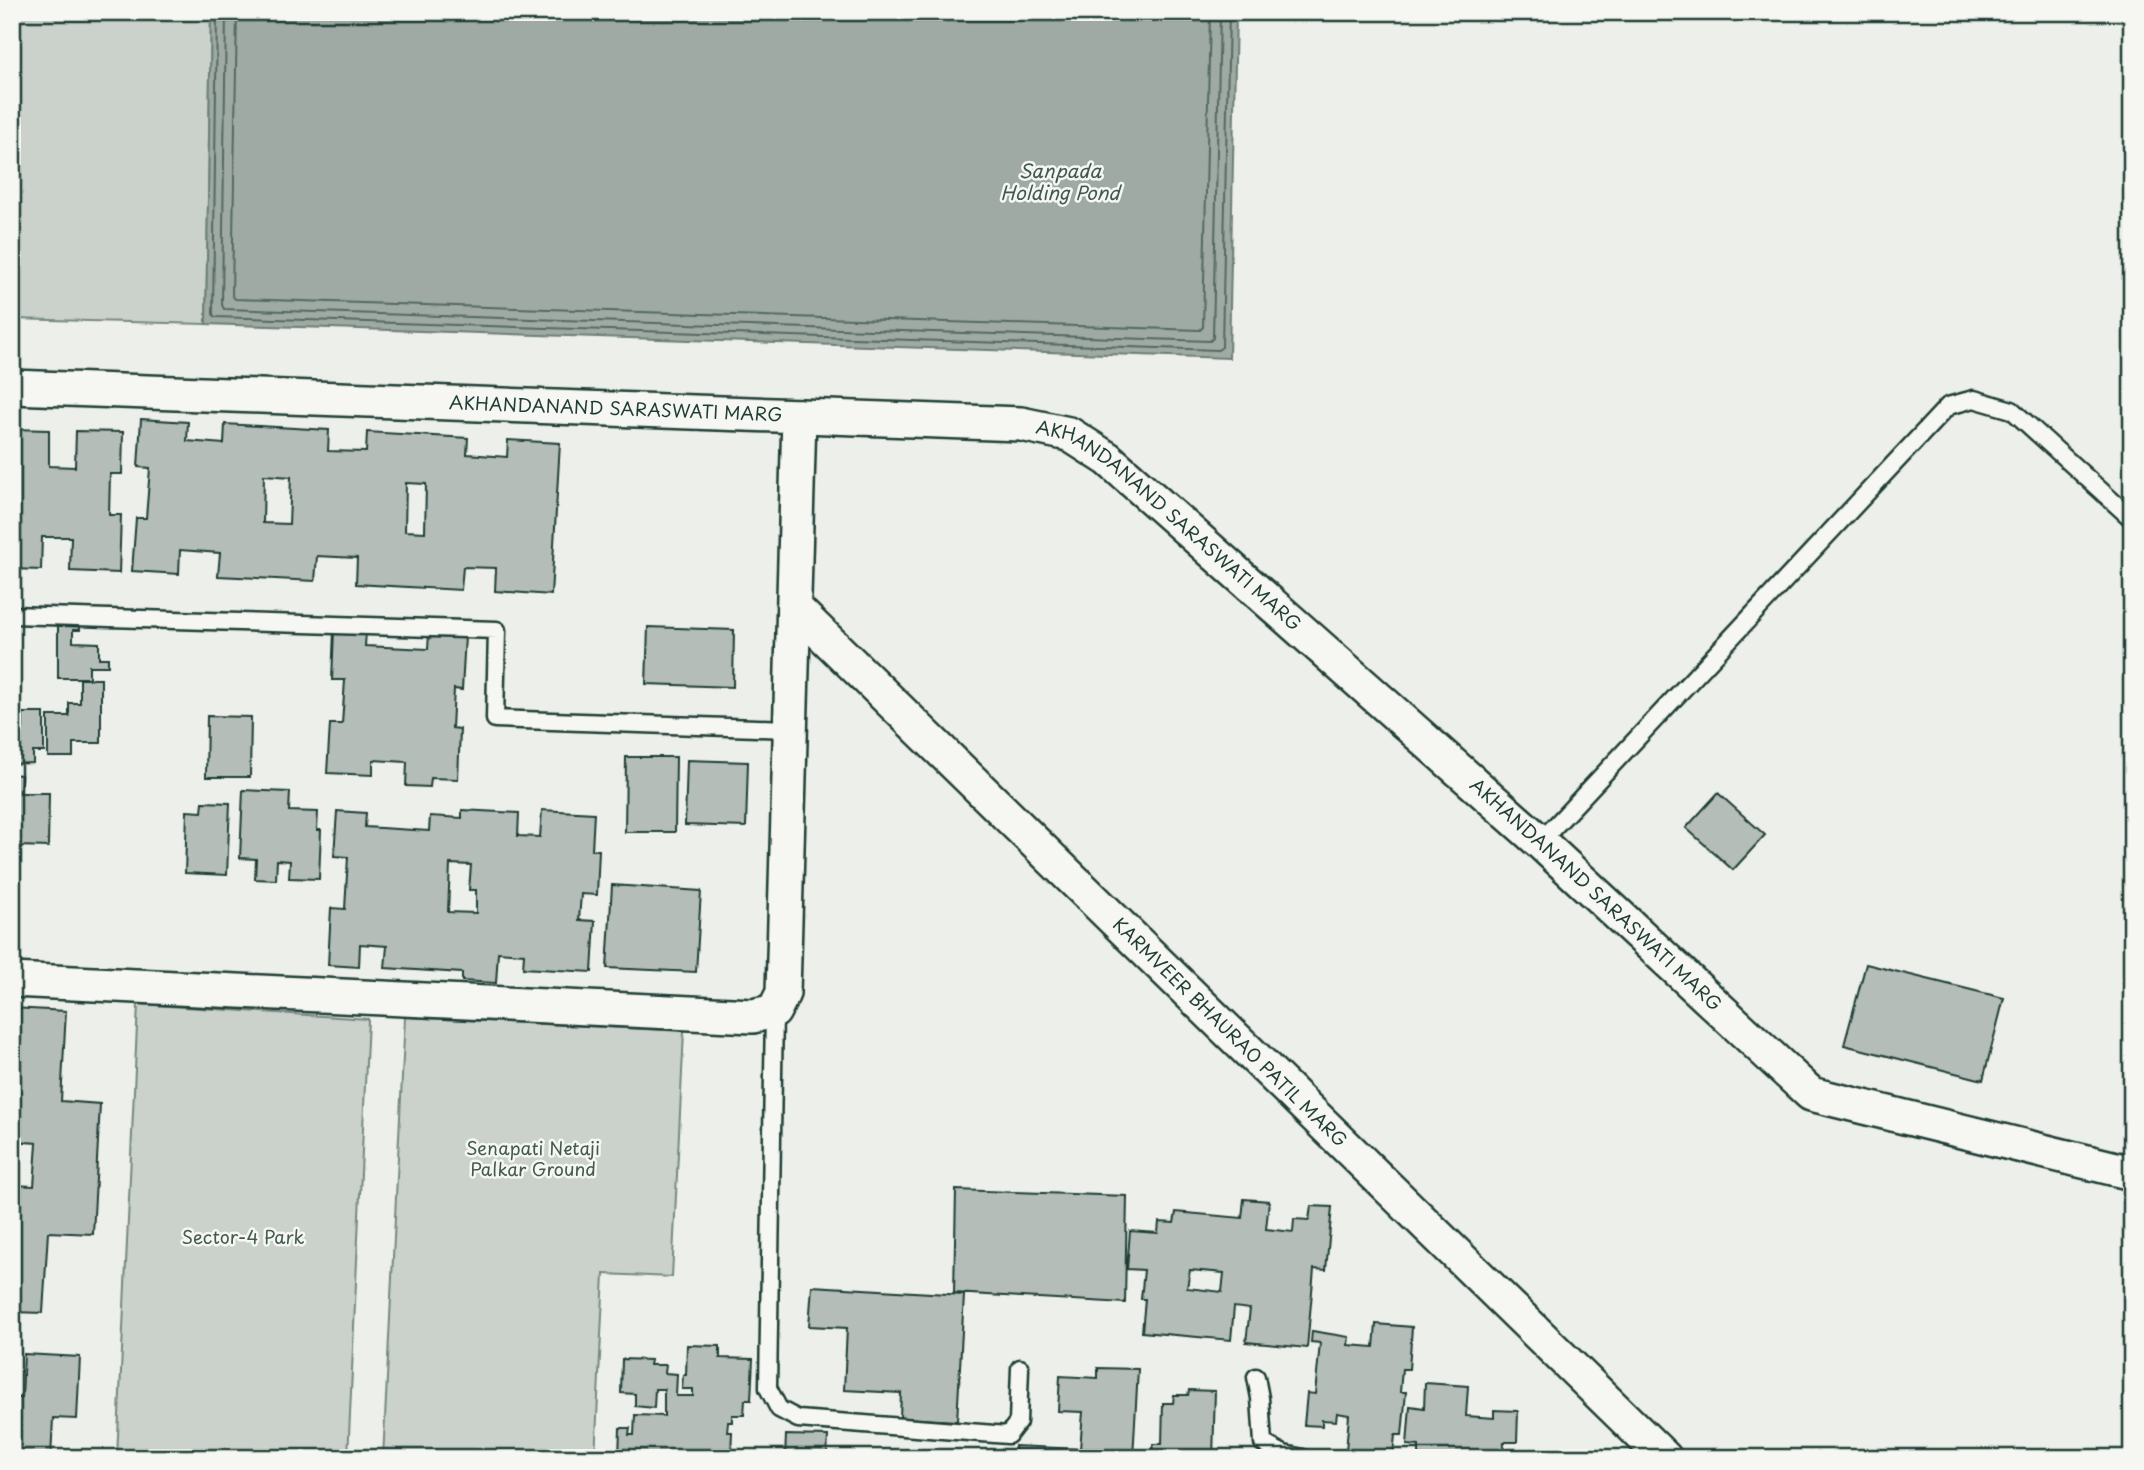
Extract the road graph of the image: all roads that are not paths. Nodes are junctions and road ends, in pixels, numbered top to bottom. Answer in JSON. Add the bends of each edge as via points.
{"nodes":[{"id":1,"x":12,"y":387,"type":"edge"},
{"id":2,"x":799,"y":416,"type":"junction"},
{"id":3,"x":2132,"y":519,"type":"edge"},
{"id":4,"x":794,"y":607,"type":"junction"},
{"id":5,"x":12,"y":615,"type":"edge"},
{"id":6,"x":790,"y":729,"type":"junction"},
{"id":7,"x":1540,"y":842,"type":"junction"},
{"id":8,"x":12,"y":980,"type":"edge"},
{"id":9,"x":774,"y":1011,"type":"junction"},
{"id":10,"x":2132,"y":1173,"type":"edge"},
{"id":11,"x":1020,"y":1368,"type":"dead end"},
{"id":12,"x":1256,"y":1377,"type":"dead end"},
{"id":13,"x":1303,"y":1458,"type":"edge"},
{"id":14,"x":1665,"y":1458,"type":"edge"}],
"edges":[{"from":1,"to":2,"type":"street","name":"AKHANDANAND SARASWATI MARG"},
{"from":2,"to":4,"type":"street"},
{"from":2,"to":7,"type":"street","name":"AKHANDANAND SARASWATI MARG","via":[[1021,424],[1069,434],[1108,460]]},
{"from":3,"to":7,"type":"lane","via":[[2012,410],[1974,399],[1948,407]]},
{"from":4,"to":6,"type":"street"},
{"from":4,"to":14,"type":"street","name":"KARMVEER BHAURAO PATIL MARG"},
{"from":5,"to":6,"type":"lane","via":[[497,630],[495,719]]},
{"from":6,"to":9,"type":"street","via":[[783,993]]},
{"from":7,"to":10,"type":"street","name":"AKHANDANAND SARASWATI MARG","via":[[1811,1094]]},
{"from":8,"to":9,"type":"street","via":[[753,1016]]},
{"from":9,"to":11,"type":"lane","via":[[768,1388],[779,1409],[798,1419],[1008,1435],[1018,1422]]},
{"from":12,"to":13,"type":"lane","via":[[1263,1443]]}]}
